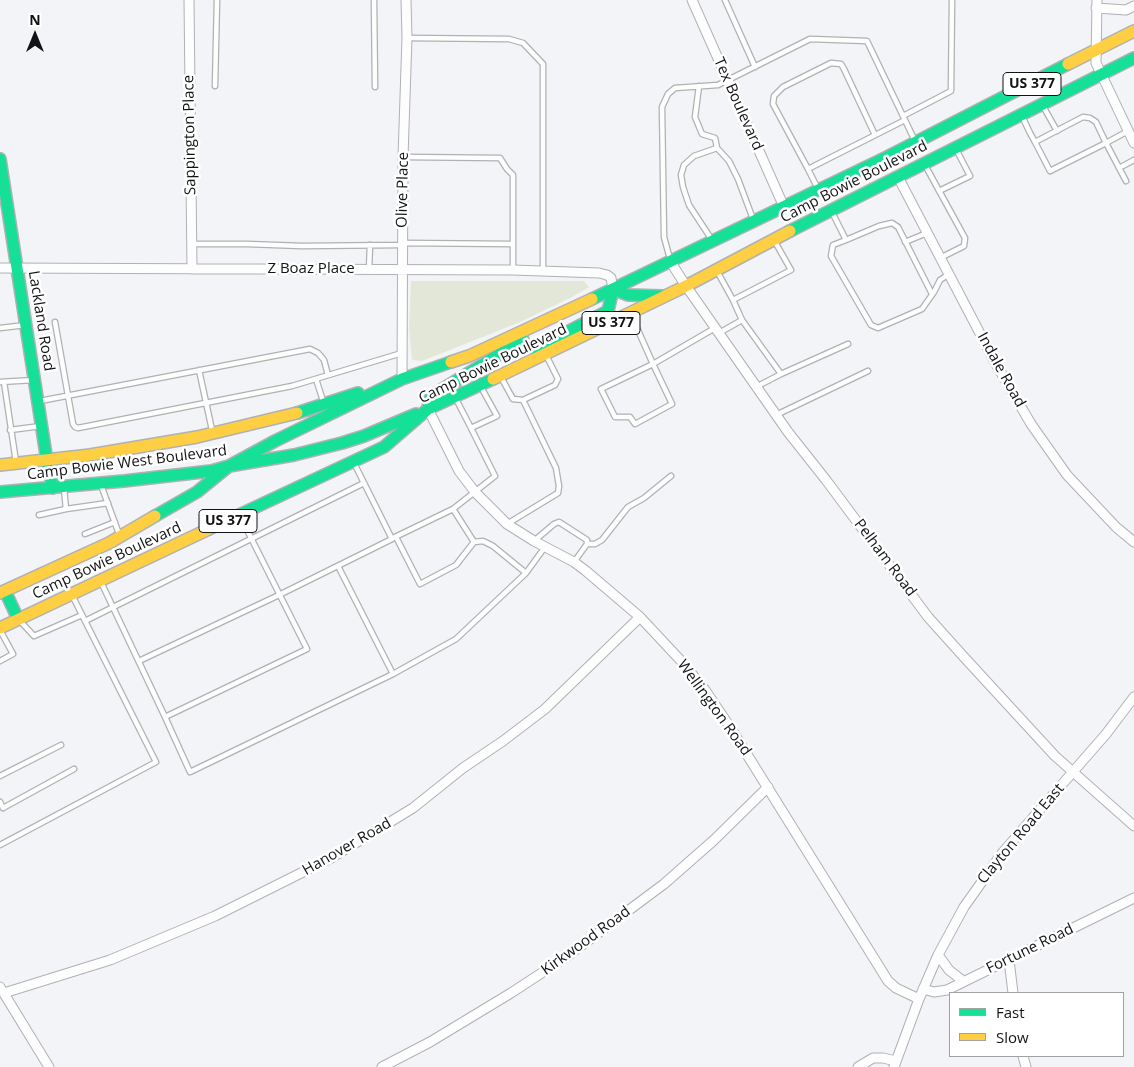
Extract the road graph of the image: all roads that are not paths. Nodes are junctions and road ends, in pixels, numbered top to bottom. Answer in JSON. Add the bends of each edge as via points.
{"nodes":[{"id":1,"x":189,"y":0,"type":"edge"},
{"id":2,"x":217,"y":0,"type":"edge"},
{"id":3,"x":374,"y":0,"type":"edge"},
{"id":4,"x":406,"y":0,"type":"edge"},
{"id":5,"x":692,"y":0,"type":"edge"},
{"id":6,"x":725,"y":0,"type":"edge"},
{"id":7,"x":952,"y":0,"type":"edge"},
{"id":8,"x":1097,"y":4,"type":"edge"},
{"id":9,"x":1134,"y":6,"type":"edge"},
{"id":10,"x":1134,"y":31,"type":"edge"},
{"id":11,"x":407,"y":38,"type":"junction"},
{"id":12,"x":1095,"y":52,"type":"junction"},
{"id":13,"x":1134,"y":58,"type":"edge"},
{"id":14,"x":755,"y":67,"type":"junction"},
{"id":15,"x":1100,"y":75,"type":"junction"},
{"id":16,"x":728,"y":81,"type":"junction"},
{"id":17,"x":215,"y":86,"type":"dead end"},
{"id":18,"x":375,"y":86,"type":"dead end"},
{"id":19,"x":699,"y":86,"type":"junction"},
{"id":20,"x":1042,"y":104,"type":"junction"},
{"id":21,"x":1021,"y":115,"type":"junction"},
{"id":22,"x":904,"y":118,"type":"junction"},
{"id":23,"x":1057,"y":131,"type":"junction"},
{"id":24,"x":1128,"y":132,"type":"junction"},
{"id":25,"x":875,"y":135,"type":"junction"},
{"id":26,"x":916,"y":142,"type":"junction"},
{"id":27,"x":1035,"y":142,"type":"junction"},
{"id":28,"x":1106,"y":143,"type":"junction"},
{"id":29,"x":1134,"y":143,"type":"edge"},
{"id":30,"x":717,"y":148,"type":"junction"},
{"id":31,"x":956,"y":148,"type":"junction"},
{"id":32,"x":403,"y":157,"type":"junction"},
{"id":33,"x":887,"y":157,"type":"junction"},
{"id":34,"x":1134,"y":160,"type":"edge"},
{"id":35,"x":0,"y":164,"type":"edge"},
{"id":36,"x":924,"y":164,"type":"junction"},
{"id":37,"x":1119,"y":168,"type":"junction"},
{"id":38,"x":808,"y":169,"type":"junction"},
{"id":39,"x":898,"y":177,"type":"junction"},
{"id":40,"x":1126,"y":181,"type":"dead end"},
{"id":41,"x":819,"y":190,"type":"junction"},
{"id":42,"x":939,"y":191,"type":"junction"},
{"id":43,"x":784,"y":208,"type":"junction"},
{"id":44,"x":832,"y":211,"type":"junction"},
{"id":45,"x":754,"y":221,"type":"junction"},
{"id":46,"x":795,"y":229,"type":"junction"},
{"id":47,"x":927,"y":233,"type":"junction"},
{"id":48,"x":774,"y":239,"type":"junction"},
{"id":49,"x":712,"y":240,"type":"junction"},
{"id":50,"x":846,"y":240,"type":"junction"},
{"id":51,"x":905,"y":242,"type":"junction"},
{"id":52,"x":191,"y":244,"type":"junction"},
{"id":53,"x":402,"y":244,"type":"junction"},
{"id":54,"x":513,"y":244,"type":"junction"},
{"id":55,"x":370,"y":245,"type":"junction"},
{"id":56,"x":940,"y":258,"type":"junction"},
{"id":57,"x":670,"y":261,"type":"junction"},
{"id":58,"x":0,"y":268,"type":"edge"},
{"id":59,"x":17,"y":268,"type":"junction"},
{"id":60,"x":192,"y":269,"type":"junction"},
{"id":61,"x":369,"y":269,"type":"junction"},
{"id":62,"x":404,"y":269,"type":"junction"},
{"id":63,"x":514,"y":270,"type":"junction"},
{"id":64,"x":716,"y":270,"type":"junction"},
{"id":65,"x":543,"y":271,"type":"junction"},
{"id":66,"x":949,"y":274,"type":"junction"},
{"id":67,"x":686,"y":286,"type":"junction"},
{"id":68,"x":613,"y":289,"type":"junction"},
{"id":69,"x":932,"y":294,"type":"junction"},
{"id":70,"x":667,"y":295,"type":"junction"},
{"id":71,"x":733,"y":300,"type":"junction"},
{"id":72,"x":630,"y":313,"type":"junction"},
{"id":73,"x":742,"y":320,"type":"junction"},
{"id":74,"x":547,"y":321,"type":"junction"},
{"id":75,"x":55,"y":322,"type":"dead end"},
{"id":76,"x":27,"y":325,"type":"junction"},
{"id":77,"x":0,"y":328,"type":"edge"},
{"id":78,"x":716,"y":330,"type":"junction"},
{"id":79,"x":848,"y":344,"type":"dead end"},
{"id":80,"x":402,"y":353,"type":"junction"},
{"id":81,"x":546,"y":354,"type":"junction"},
{"id":82,"x":529,"y":362,"type":"junction"},
{"id":83,"x":653,"y":364,"type":"junction"},
{"id":84,"x":199,"y":370,"type":"junction"},
{"id":85,"x":868,"y":371,"type":"dead end"},
{"id":86,"x":780,"y":374,"type":"junction"},
{"id":87,"x":328,"y":375,"type":"junction"},
{"id":88,"x":500,"y":376,"type":"junction"},
{"id":89,"x":316,"y":379,"type":"junction"},
{"id":90,"x":402,"y":379,"type":"junction"},
{"id":91,"x":35,"y":380,"type":"junction"},
{"id":92,"x":2,"y":382,"type":"edge"},
{"id":93,"x":481,"y":386,"type":"junction"},
{"id":94,"x":756,"y":387,"type":"junction"},
{"id":95,"x":68,"y":396,"type":"junction"},
{"id":96,"x":455,"y":397,"type":"junction"},
{"id":97,"x":522,"y":400,"type":"junction"},
{"id":98,"x":38,"y":402,"type":"junction"},
{"id":99,"x":206,"y":403,"type":"junction"},
{"id":100,"x":324,"y":404,"type":"junction"},
{"id":101,"x":428,"y":409,"type":"junction"},
{"id":102,"x":776,"y":415,"type":"junction"},
{"id":103,"x":42,"y":426,"type":"junction"},
{"id":104,"x":471,"y":428,"type":"junction"},
{"id":105,"x":10,"y":430,"type":"junction"},
{"id":106,"x":213,"y":433,"type":"junction"},
{"id":107,"x":47,"y":461,"type":"junction"},
{"id":108,"x":354,"y":462,"type":"junction"},
{"id":109,"x":16,"y":464,"type":"junction"},
{"id":110,"x":0,"y":466,"type":"edge"},
{"id":111,"x":229,"y":466,"type":"junction"},
{"id":112,"x":671,"y":476,"type":"dead end"},
{"id":113,"x":100,"y":483,"type":"junction"},
{"id":114,"x":364,"y":483,"type":"junction"},
{"id":115,"x":58,"y":487,"type":"junction"},
{"id":116,"x":0,"y":492,"type":"edge"},
{"id":117,"x":475,"y":492,"type":"junction"},
{"id":118,"x":108,"y":503,"type":"junction"},
{"id":119,"x":66,"y":509,"type":"junction"},
{"id":120,"x":453,"y":509,"type":"junction"},
{"id":121,"x":39,"y":515,"type":"dead end"},
{"id":122,"x":240,"y":515,"type":"junction"},
{"id":123,"x":115,"y":522,"type":"junction"},
{"id":124,"x":507,"y":524,"type":"junction"},
{"id":125,"x":84,"y":534,"type":"dead end"},
{"id":126,"x":120,"y":536,"type":"junction"},
{"id":127,"x":251,"y":538,"type":"junction"},
{"id":128,"x":394,"y":538,"type":"junction"},
{"id":129,"x":534,"y":540,"type":"junction"},
{"id":130,"x":474,"y":542,"type":"junction"},
{"id":131,"x":1134,"y":542,"type":"edge"},
{"id":132,"x":587,"y":544,"type":"junction"},
{"id":133,"x":545,"y":547,"type":"junction"},
{"id":134,"x":574,"y":562,"type":"junction"},
{"id":135,"x":338,"y":566,"type":"junction"},
{"id":136,"x":526,"y":574,"type":"junction"},
{"id":137,"x":100,"y":581,"type":"junction"},
{"id":138,"x":2,"y":589,"type":"edge"},
{"id":139,"x":72,"y":594,"type":"junction"},
{"id":140,"x":279,"y":595,"type":"junction"},
{"id":141,"x":113,"y":608,"type":"junction"},
{"id":142,"x":82,"y":615,"type":"junction"},
{"id":143,"x":640,"y":617,"type":"junction"},
{"id":144,"x":18,"y":619,"type":"junction"},
{"id":145,"x":85,"y":621,"type":"junction"},
{"id":146,"x":0,"y":629,"type":"edge"},
{"id":147,"x":0,"y":661,"type":"edge"},
{"id":148,"x":139,"y":661,"type":"junction"},
{"id":149,"x":392,"y":674,"type":"junction"},
{"id":150,"x":1134,"y":697,"type":"edge"},
{"id":151,"x":165,"y":717,"type":"junction"},
{"id":152,"x":61,"y":745,"type":"dead end"},
{"id":153,"x":74,"y":769,"type":"dead end"},
{"id":154,"x":1074,"y":772,"type":"junction"},
{"id":155,"x":0,"y":776,"type":"edge"},
{"id":156,"x":768,"y":787,"type":"junction"},
{"id":157,"x":0,"y":802,"type":"edge"},
{"id":158,"x":1134,"y":826,"type":"edge"},
{"id":159,"x":0,"y":845,"type":"edge"},
{"id":160,"x":1134,"y":898,"type":"edge"},
{"id":161,"x":938,"y":955,"type":"junction"},
{"id":162,"x":1009,"y":960,"type":"junction"},
{"id":163,"x":964,"y":981,"type":"junction"},
{"id":164,"x":923,"y":989,"type":"junction"},
{"id":165,"x":2,"y":990,"type":"edge"},
{"id":166,"x":1013,"y":992,"type":"edge"},
{"id":167,"x":919,"y":999,"type":"junction"},
{"id":168,"x":895,"y":1064,"type":"edge"},
{"id":169,"x":49,"y":1067,"type":"edge"},
{"id":170,"x":382,"y":1067,"type":"edge"},
{"id":171,"x":858,"y":1067,"type":"edge"}],
"edges":[{"from":1,"to":52,"type":"street","name":"Sappington Place"},
{"from":2,"to":17,"type":"lane"},
{"from":3,"to":18,"type":"lane"},
{"from":4,"to":11,"type":"street","name":"Olive Place"},
{"from":5,"to":16,"type":"street","name":"Tex Boulevard"},
{"from":6,"to":14,"type":"lane"},
{"from":7,"to":22,"type":"lane","via":[[951,91]]},
{"from":8,"to":9,"type":"street","via":[[1126,10]]},
{"from":8,"to":12,"type":"street"},
{"from":10,"to":12,"type":"main road","name":"Camp Bowie Boulevard","number":"US 377"},
{"from":11,"to":32,"type":"street","name":"Olive Place"},
{"from":11,"to":65,"type":"lane","via":[[509,39],[522,43],[543,64]]},
{"from":12,"to":15,"type":"street"},
{"from":12,"to":26,"type":"main road","name":"Camp Bowie Boulevard","number":"US 377"},
{"from":13,"to":15,"type":"main road","name":"Camp Bowie Boulevard","number":"US 377"},
{"from":14,"to":16,"type":"lane"},
{"from":14,"to":22,"type":"lane","via":[[810,39],[867,41]]},
{"from":15,"to":20,"type":"main road","name":"Camp Bowie Boulevard","number":"US 377"},
{"from":15,"to":24,"type":"street"},
{"from":16,"to":19,"type":"lane"},
{"from":16,"to":43,"type":"street","name":"Tex Boulevard"},
{"from":19,"to":30,"type":"lane","via":[[695,117],[702,134],[715,138]]},
{"from":19,"to":57,"type":"lane","via":[[675,88],[668,94],[662,108],[664,237]]},
{"from":20,"to":21,"type":"main road","name":"Camp Bowie Boulevard","number":"US 377"},
{"from":20,"to":23,"type":"lane"},
{"from":21,"to":27,"type":"lane"},
{"from":21,"to":31,"type":"main road","name":"Camp Bowie Boulevard","number":"US 377"},
{"from":22,"to":25,"type":"lane"},
{"from":22,"to":26,"type":"lane"},
{"from":23,"to":27,"type":"lane"},
{"from":23,"to":28,"type":"lane","via":[[1083,117],[1090,118],[1096,122]]},
{"from":24,"to":28,"type":"lane"},
{"from":24,"to":29,"type":"street"},
{"from":25,"to":38,"type":"lane"},
{"from":25,"to":38,"type":"lane","via":[[844,69],[832,62],[783,87],[774,96],[773,104]]},
{"from":26,"to":33,"type":"main road","name":"Camp Bowie Boulevard","number":"US 377"},
{"from":27,"to":28,"type":"lane","via":[[1050,171]]},
{"from":28,"to":37,"type":"lane"},
{"from":30,"to":45,"type":"lane","via":[[729,161]]},
{"from":30,"to":49,"type":"lane","via":[[694,156],[684,166],[681,176],[689,205]]},
{"from":31,"to":36,"type":"main road","name":"Camp Bowie Boulevard","number":"US 377"},
{"from":31,"to":42,"type":"lane","via":[[970,176]]},
{"from":32,"to":53,"type":"street","name":"Olive Place"},
{"from":32,"to":54,"type":"lane","via":[[500,158],[513,175]]},
{"from":33,"to":39,"type":"main road"},
{"from":33,"to":41,"type":"main road","name":"Camp Bowie Boulevard","number":"US 377"},
{"from":34,"to":37,"type":"lane"},
{"from":35,"to":59,"type":"main road","name":"Lackland Road"},
{"from":36,"to":39,"type":"main road","name":"Camp Bowie Boulevard","number":"US 377"},
{"from":36,"to":42,"type":"lane"},
{"from":37,"to":40,"type":"lane"},
{"from":38,"to":41,"type":"lane"},
{"from":39,"to":44,"type":"main road","name":"Camp Bowie Boulevard","number":"US 377"},
{"from":39,"to":47,"type":"street","name":"Indale Road"},
{"from":41,"to":43,"type":"main road","name":"Camp Bowie Boulevard","number":"US 377"},
{"from":42,"to":56,"type":"lane","via":[[965,238],[964,246]]},
{"from":43,"to":45,"type":"main road","name":"Camp Bowie Boulevard","number":"US 377"},
{"from":43,"to":46,"type":"main road"},
{"from":44,"to":46,"type":"main road","name":"Camp Bowie Boulevard","number":"US 377"},
{"from":44,"to":50,"type":"lane"},
{"from":45,"to":49,"type":"main road","name":"Camp Bowie Boulevard","number":"US 377"},
{"from":46,"to":48,"type":"main road","name":"Camp Bowie Boulevard","number":"US 377"},
{"from":47,"to":51,"type":"lane"},
{"from":47,"to":56,"type":"street","name":"Indale Road"},
{"from":48,"to":64,"type":"main road","name":"Camp Bowie Boulevard","number":"US 377"},
{"from":48,"to":71,"type":"lane","via":[[791,270]]},
{"from":49,"to":57,"type":"main road","name":"Camp Bowie Boulevard","number":"US 377"},
{"from":50,"to":51,"type":"lane","via":[[892,223],[898,227]]},
{"from":50,"to":69,"type":"lane","via":[[833,245],[831,256],[872,325],[878,328],[922,309]]},
{"from":51,"to":69,"type":"lane"},
{"from":52,"to":55,"type":"lane"},
{"from":52,"to":60,"type":"street","name":"Sappington Place"},
{"from":53,"to":54,"type":"lane"},
{"from":53,"to":55,"type":"lane"},
{"from":53,"to":62,"type":"street","name":"Olive Place"},
{"from":54,"to":63,"type":"lane"},
{"from":55,"to":61,"type":"lane"},
{"from":56,"to":66,"type":"street","name":"Indale Road"},
{"from":57,"to":67,"type":"street","name":"Pelham Road"},
{"from":57,"to":68,"type":"main road","name":"Camp Bowie Boulevard","number":"US 377"},
{"from":58,"to":59,"type":"street","name":"Z Boaz Place"},
{"from":59,"to":60,"type":"street","name":"Z Boaz Place"},
{"from":59,"to":76,"type":"main road","name":"Lackland Road"},
{"from":60,"to":61,"type":"street","name":"Z Boaz Place"},
{"from":61,"to":62,"type":"street","name":"Z Boaz Place"},
{"from":62,"to":63,"type":"street","name":"Z Boaz Place"},
{"from":62,"to":80,"type":"street","name":"Olive Place"},
{"from":63,"to":65,"type":"street","name":"Z Boaz Place"},
{"from":64,"to":67,"type":"main road","name":"Camp Bowie Boulevard","number":"US 377"},
{"from":64,"to":71,"type":"lane"},
{"from":65,"to":68,"type":"street","name":"Z Boaz Place","via":[[607,275]]},
{"from":66,"to":69,"type":"lane","via":[[940,280]]},
{"from":66,"to":131,"type":"street","name":"Indale Road","via":[[1030,424],[1067,475]]},
{"from":67,"to":70,"type":"main road","name":"Camp Bowie Boulevard","number":"US 377"},
{"from":67,"to":78,"type":"street","name":"Pelham Road"},
{"from":68,"to":70,"type":"main road","via":[[628,295]]},
{"from":68,"to":74,"type":"main road","name":"Camp Bowie Boulevard","number":"US 377"},
{"from":68,"to":82,"type":"main road","via":[[608,311],[534,352]]},
{"from":70,"to":72,"type":"main road","name":"Camp Bowie Boulevard","number":"US 377"},
{"from":71,"to":73,"type":"lane"},
{"from":72,"to":81,"type":"main road","name":"Camp Bowie Boulevard","number":"US 377"},
{"from":72,"to":83,"type":"lane"},
{"from":73,"to":78,"type":"lane"},
{"from":73,"to":86,"type":"lane"},
{"from":74,"to":90,"type":"main road","name":"Camp Bowie Boulevard","number":"US 377","via":[[469,356]]},
{"from":74,"to":101,"type":"main road","via":[[531,335],[436,393],[429,400]]},
{"from":75,"to":95,"type":"lane"},
{"from":76,"to":77,"type":"lane"},
{"from":76,"to":91,"type":"main road","name":"Lackland Road"},
{"from":78,"to":83,"type":"lane"},
{"from":78,"to":94,"type":"street","name":"Pelham Road"},
{"from":79,"to":86,"type":"lane"},
{"from":80,"to":87,"type":"lane"},
{"from":80,"to":90,"type":"street","name":"Olive Place"},
{"from":81,"to":82,"type":"main road","name":"Camp Bowie Boulevard","number":"US 377"},
{"from":81,"to":97,"type":"lane","via":[[558,379],[556,386]]},
{"from":82,"to":88,"type":"main road","name":"Camp Bowie Boulevard","number":"US 377"},
{"from":83,"to":83,"type":"lane","via":[[672,404],[635,424],[630,417],[615,416],[601,389]]},
{"from":84,"to":87,"type":"lane","via":[[310,349],[324,360]]},
{"from":84,"to":95,"type":"lane"},
{"from":84,"to":99,"type":"lane"},
{"from":85,"to":102,"type":"lane"},
{"from":86,"to":94,"type":"lane"},
{"from":87,"to":89,"type":"lane"},
{"from":88,"to":93,"type":"main road","name":"Camp Bowie Boulevard","number":"US 377"},
{"from":88,"to":97,"type":"lane","via":[[513,399]]},
{"from":89,"to":99,"type":"lane"},
{"from":89,"to":100,"type":"lane"},
{"from":90,"to":100,"type":"main road","name":"Camp Bowie West Boulevard"},
{"from":90,"to":111,"type":"main road","name":"Camp Bowie Boulevard","number":"US 377"},
{"from":91,"to":92,"type":"lane"},
{"from":91,"to":98,"type":"main road","name":"Lackland Road"},
{"from":92,"to":105,"type":"lane"},
{"from":93,"to":96,"type":"main road","name":"Camp Bowie Boulevard","number":"US 377"},
{"from":93,"to":104,"type":"lane","via":[[497,416]]},
{"from":94,"to":102,"type":"street","name":"Pelham Road"},
{"from":95,"to":98,"type":"lane"},
{"from":95,"to":99,"type":"lane","via":[[73,424],[78,428]]},
{"from":96,"to":101,"type":"main road","name":"Camp Bowie Boulevard","number":"US 377"},
{"from":96,"to":104,"type":"lane"},
{"from":97,"to":124,"type":"lane","via":[[556,468],[559,486],[558,493]]},
{"from":98,"to":103,"type":"main road","name":"Lackland Road"},
{"from":99,"to":106,"type":"lane"},
{"from":100,"to":106,"type":"main road","name":"Camp Bowie West Boulevard"},
{"from":101,"to":108,"type":"main road","name":"Camp Bowie Boulevard","number":"US 377","via":[[384,447]]},
{"from":101,"to":111,"type":"main road","name":"Camp Bowie West Boulevard","via":[[342,443]]},
{"from":101,"to":117,"type":"street","name":"Wellington Road","via":[[459,471]]},
{"from":102,"to":154,"type":"street","name":"Pelham Road","via":[[928,617],[1055,756]]},
{"from":103,"to":105,"type":"lane"},
{"from":103,"to":107,"type":"main road","name":"Lackland Road"},
{"from":104,"to":117,"type":"lane","via":[[495,476]]},
{"from":105,"to":109,"type":"lane"},
{"from":106,"to":107,"type":"main road","name":"Camp Bowie West Boulevard"},
{"from":107,"to":109,"type":"main road","name":"Camp Bowie West Boulevard"},
{"from":107,"to":115,"type":"main road","name":"Lackland Road"},
{"from":108,"to":114,"type":"lane"},
{"from":108,"to":122,"type":"main road","name":"Camp Bowie Boulevard","number":"US 377"},
{"from":109,"to":110,"type":"main road","name":"Camp Bowie West Boulevard"},
{"from":111,"to":113,"type":"main road","name":"Camp Bowie West Boulevard","via":[[211,471]]},
{"from":111,"to":126,"type":"main road","name":"Camp Bowie Boulevard","number":"US 377","via":[[197,492]]},
{"from":112,"to":132,"type":"lane","via":[[628,507],[602,540]]},
{"from":113,"to":115,"type":"main road","name":"Camp Bowie West Boulevard"},
{"from":113,"to":118,"type":"lane"},
{"from":114,"to":127,"type":"lane"},
{"from":114,"to":128,"type":"lane"},
{"from":115,"to":116,"type":"main road","name":"Camp Bowie West Boulevard"},
{"from":115,"to":119,"type":"lane"},
{"from":117,"to":120,"type":"lane"},
{"from":117,"to":124,"type":"street","name":"Wellington Road"},
{"from":118,"to":119,"type":"lane"},
{"from":118,"to":123,"type":"lane"},
{"from":119,"to":121,"type":"lane"},
{"from":120,"to":128,"type":"lane"},
{"from":120,"to":130,"type":"lane"},
{"from":122,"to":127,"type":"lane"},
{"from":122,"to":137,"type":"main road","name":"Camp Bowie Boulevard","number":"US 377"},
{"from":123,"to":125,"type":"lane"},
{"from":123,"to":126,"type":"lane"},
{"from":124,"to":129,"type":"street","name":"Wellington Road"},
{"from":126,"to":138,"type":"main road","name":"Camp Bowie Boulevard","number":"US 377"},
{"from":127,"to":140,"type":"lane"},
{"from":127,"to":141,"type":"lane"},
{"from":128,"to":130,"type":"lane","via":[[420,584],[456,565]]},
{"from":128,"to":135,"type":"lane"},
{"from":129,"to":132,"type":"lane","via":[[559,522],[587,540]]},
{"from":129,"to":133,"type":"street","name":"Wellington Road"},
{"from":130,"to":136,"type":"lane","via":[[493,546]]},
{"from":132,"to":134,"type":"lane"},
{"from":133,"to":134,"type":"street","name":"Wellington Road"},
{"from":133,"to":136,"type":"lane"},
{"from":134,"to":143,"type":"street","name":"Wellington Road"},
{"from":135,"to":140,"type":"lane"},
{"from":135,"to":149,"type":"lane"},
{"from":136,"to":149,"type":"lane","via":[[456,639]]},
{"from":137,"to":139,"type":"main road","name":"Camp Bowie Boulevard","number":"US 377"},
{"from":137,"to":141,"type":"lane"},
{"from":138,"to":144,"type":"main road"},
{"from":139,"to":142,"type":"lane"},
{"from":139,"to":144,"type":"main road","name":"Camp Bowie Boulevard","number":"US 377"},
{"from":140,"to":148,"type":"lane"},
{"from":140,"to":151,"type":"lane","via":[[307,649]]},
{"from":141,"to":145,"type":"lane"},
{"from":141,"to":148,"type":"lane"},
{"from":142,"to":144,"type":"lane","via":[[34,636]]},
{"from":142,"to":145,"type":"lane"},
{"from":143,"to":156,"type":"street","name":"Wellington Road","via":[[705,690]]},
{"from":143,"to":165,"type":"street","name":"Hanover Road","via":[[544,709],[503,741],[413,808],[331,858],[215,916],[110,960]]},
{"from":144,"to":146,"type":"main road","name":"Camp Bowie Boulevard","number":"US 377"},
{"from":145,"to":159,"type":"lane","via":[[156,762]]},
{"from":146,"to":147,"type":"lane","via":[[13,654]]},
{"from":148,"to":151,"type":"lane"},
{"from":149,"to":151,"type":"lane","via":[[190,772]]},
{"from":150,"to":154,"type":"street","name":"Clayton Road East"},
{"from":152,"to":155,"type":"lane"},
{"from":153,"to":157,"type":"lane","via":[[3,808]]},
{"from":154,"to":158,"type":"street","name":"Pelham Road"},
{"from":154,"to":161,"type":"street","name":"Clayton Road East","via":[[1003,852],[964,907]]},
{"from":156,"to":167,"type":"street","name":"Wellington Road","via":[[888,981]]},
{"from":156,"to":170,"type":"street","name":"Kirkwood Road","via":[[664,884],[566,957],[511,994]]},
{"from":160,"to":162,"type":"street","name":"Fortune Road"},
{"from":161,"to":163,"type":"street","via":[[949,970]]},
{"from":161,"to":164,"type":"street","name":"Clayton Road East"},
{"from":162,"to":163,"type":"street","name":"Fortune Road"},
{"from":162,"to":166,"type":"street"},
{"from":163,"to":164,"type":"street","name":"Fortune Road","via":[[947,990],[934,992]]},
{"from":164,"to":167,"type":"street","name":"Clayton Road East"},
{"from":165,"to":169,"type":"street"},
{"from":167,"to":168,"type":"street","name":"Clayton Road East"},
{"from":168,"to":171,"type":"street","via":[[873,1058]]}]}
